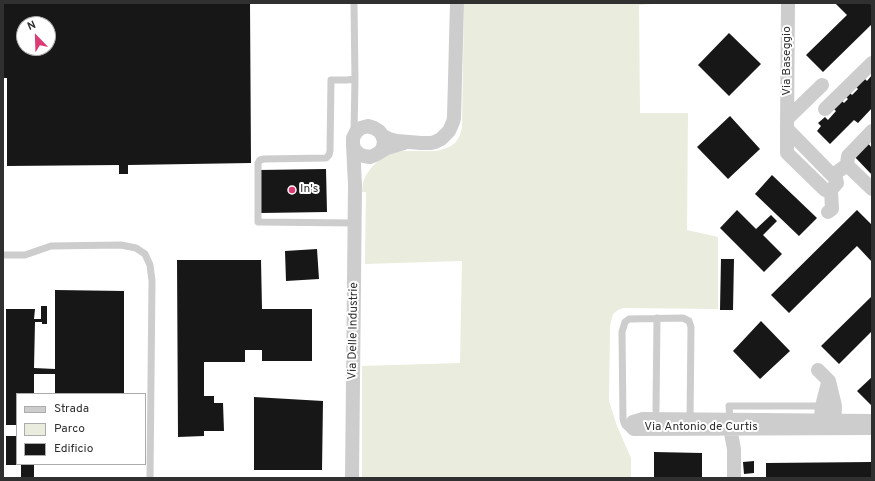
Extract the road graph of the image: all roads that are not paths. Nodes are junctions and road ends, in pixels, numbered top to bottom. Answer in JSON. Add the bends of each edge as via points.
{"nodes":[{"id":1,"x":354,"y":3,"type":"edge"},
{"id":2,"x":457,"y":3,"type":"edge"},
{"id":3,"x":788,"y":3,"type":"edge"},
{"id":4,"x":872,"y":63,"type":"edge"},
{"id":5,"x":355,"y":79,"type":"junction"},
{"id":6,"x":822,"y":85,"type":"dead end"},
{"id":7,"x":354,"y":106,"type":"junction"},
{"id":8,"x":825,"y":109,"type":"dead end"},
{"id":9,"x":787,"y":124,"type":"junction"},
{"id":10,"x":368,"y":126,"type":"junction"},
{"id":11,"x":872,"y":131,"type":"edge"},
{"id":12,"x":382,"y":135,"type":"junction"},
{"id":13,"x":353,"y":142,"type":"junction"},
{"id":14,"x":406,"y":143,"type":"junction"},
{"id":15,"x":377,"y":154,"type":"junction"},
{"id":16,"x":847,"y":164,"type":"junction"},
{"id":17,"x":833,"y":175,"type":"junction"},
{"id":18,"x":355,"y":185,"type":"junction"},
{"id":19,"x":872,"y":189,"type":"edge"},
{"id":20,"x":830,"y":190,"type":"junction"},
{"id":21,"x":828,"y":212,"type":"dead end"},
{"id":22,"x":355,"y":223,"type":"junction"},
{"id":23,"x":3,"y":255,"type":"edge"},
{"id":24,"x":657,"y":318,"type":"junction"},
{"id":25,"x":818,"y":370,"type":"dead end"},
{"id":26,"x":829,"y":406,"type":"junction"},
{"id":27,"x":656,"y":410,"type":"dead end"},
{"id":28,"x":690,"y":420,"type":"junction"},
{"id":29,"x":872,"y":421,"type":"edge"},
{"id":30,"x":730,"y":424,"type":"junction"},
{"id":31,"x":827,"y":424,"type":"junction"},
{"id":32,"x":634,"y":428,"type":"junction"},
{"id":33,"x":872,"y":428,"type":"edge"},
{"id":34,"x":150,"y":478,"type":"edge"},
{"id":35,"x":352,"y":478,"type":"edge"},
{"id":36,"x":734,"y":478,"type":"edge"}],
"edges":[{"from":1,"to":5,"type":"lane"},
{"from":2,"to":14,"type":"street","name":"Via Delle Industrie","via":[[451,128],[441,139],[434,142]]},
{"from":3,"to":9,"type":"street","name":"Via Baseggio"},
{"from":4,"to":8,"type":"street"},
{"from":5,"to":7,"type":"lane"},
{"from":5,"to":22,"type":"lane","via":[[330,80],[330,151],[326,158],[264,159],[258,164],[258,222]]},
{"from":6,"to":9,"type":"street","name":"Via Baseggio"},
{"from":7,"to":10,"type":"lane","via":[[361,122]]},
{"from":7,"to":13,"type":"lane"},
{"from":9,"to":17,"type":"street"},
{"from":9,"to":20,"type":"street","name":"Via Baseggio","via":[[787,153],[825,190]]},
{"from":10,"to":12,"type":"street","name":"Via Delle Industrie"},
{"from":10,"to":13,"type":"street","via":[[356,132]]},
{"from":11,"to":16,"type":"street","via":[[848,156]]},
{"from":12,"to":14,"type":"street","name":"Via Delle Industrie"},
{"from":12,"to":15,"type":"street","via":[[383,147]]},
{"from":13,"to":15,"type":"street","via":[[359,154],[370,157]]},
{"from":13,"to":18,"type":"street","name":"Via Delle Industrie"},
{"from":14,"to":15,"type":"street","name":"Via Delle Industrie","via":[[394,145]]},
{"from":15,"to":18,"type":"street","name":"Via Delle Industrie","via":[[361,171]]},
{"from":16,"to":17,"type":"street"},
{"from":16,"to":19,"type":"street"},
{"from":17,"to":20,"type":"street","via":[[837,183]]},
{"from":18,"to":22,"type":"street","name":"Via Delle Industrie"},
{"from":20,"to":21,"type":"street","via":[[832,209]]},
{"from":22,"to":35,"type":"street","name":"Via Delle Industrie"},
{"from":23,"to":34,"type":"lane","via":[[25,255],[51,246],[121,245],[136,248],[145,254],[150,265],[152,281]]},
{"from":24,"to":27,"type":"lane"},
{"from":24,"to":28,"type":"lane","via":[[683,318],[690,321]]},
{"from":24,"to":32,"type":"lane","via":[[629,319],[622,330],[623,419],[627,427]]},
{"from":25,"to":26,"type":"street","via":[[831,378]]},
{"from":26,"to":30,"type":"lane","via":[[730,406]]},
{"from":26,"to":31,"type":"street"},
{"from":28,"to":30,"type":"street","name":"Via Antonio de Curtis"},
{"from":28,"to":32,"type":"street","name":"Via Antonio de Curtis","via":[[640,420],[632,423]]},
{"from":29,"to":31,"type":"street","name":"Via Antonio de Curtis"},
{"from":30,"to":31,"type":"street","name":"Via Antonio de Curtis"},
{"from":30,"to":32,"type":"street","name":"Via Antonio de Curtis"},
{"from":30,"to":36,"type":"street","via":[[734,449]]},
{"from":31,"to":33,"type":"street","name":"Via Antonio de Curtis"}]}
